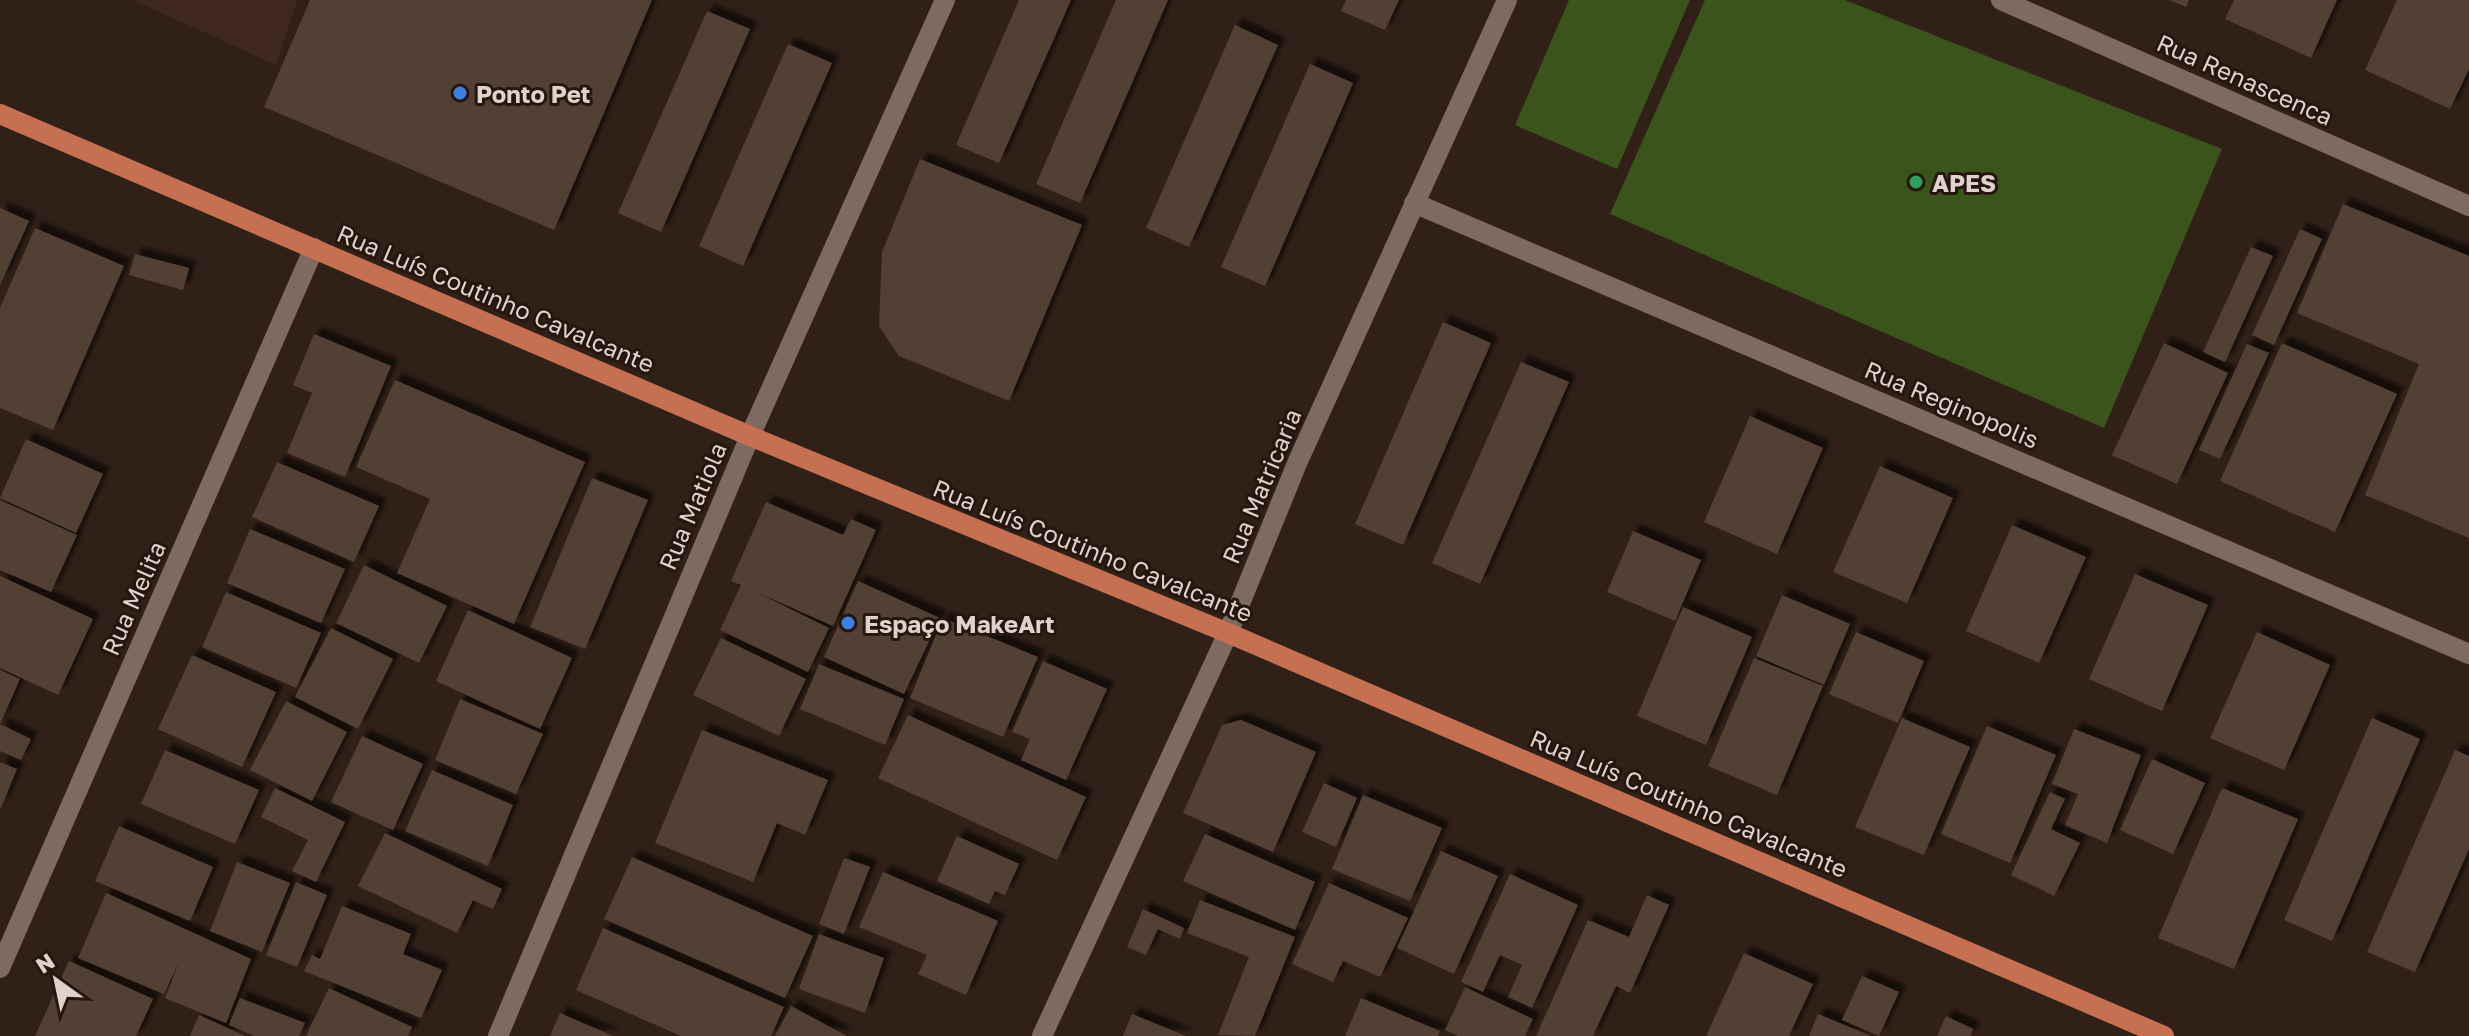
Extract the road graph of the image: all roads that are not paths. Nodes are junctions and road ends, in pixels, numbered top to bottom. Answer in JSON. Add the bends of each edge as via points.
{"nodes":[{"id":1,"x":945,"y":0,"type":"edge"},
{"id":2,"x":1507,"y":0,"type":"edge"},
{"id":3,"x":2001,"y":0,"type":"edge"},
{"id":4,"x":0,"y":114,"type":"edge"},
{"id":5,"x":1414,"y":203,"type":"junction"},
{"id":6,"x":2469,"y":206,"type":"edge"},
{"id":7,"x":314,"y":248,"type":"junction"},
{"id":8,"x":750,"y":436,"type":"junction"},
{"id":9,"x":1228,"y":633,"type":"junction"},
{"id":10,"x":2469,"y":654,"type":"edge"},
{"id":11,"x":0,"y":968,"type":"edge"},
{"id":12,"x":498,"y":1036,"type":"edge"},
{"id":13,"x":1042,"y":1036,"type":"edge"},
{"id":14,"x":2164,"y":1036,"type":"edge"}],
"edges":[{"from":1,"to":8,"type":"street","name":"Rua Matiola"},
{"from":2,"to":5,"type":"street","name":"Rua Matricaria"},
{"from":3,"to":6,"type":"street","name":"Rua Renascenca"},
{"from":4,"to":7,"type":"main road","name":"Rua Luís Coutinho Cavalcante"},
{"from":5,"to":9,"type":"street","name":"Rua Matricaria","via":[[1298,461]]},
{"from":5,"to":10,"type":"street","name":"Rua Reginopolis"},
{"from":7,"to":8,"type":"main road","name":"Rua Luís Coutinho Cavalcante"},
{"from":7,"to":11,"type":"street","name":"Rua Melita"},
{"from":8,"to":9,"type":"main road","name":"Rua Luís Coutinho Cavalcante"},
{"from":8,"to":12,"type":"street","name":"Rua Matiola"},
{"from":9,"to":13,"type":"street","name":"Rua Matricaria"},
{"from":9,"to":14,"type":"main road","name":"Rua Luís Coutinho Cavalcante"}]}
